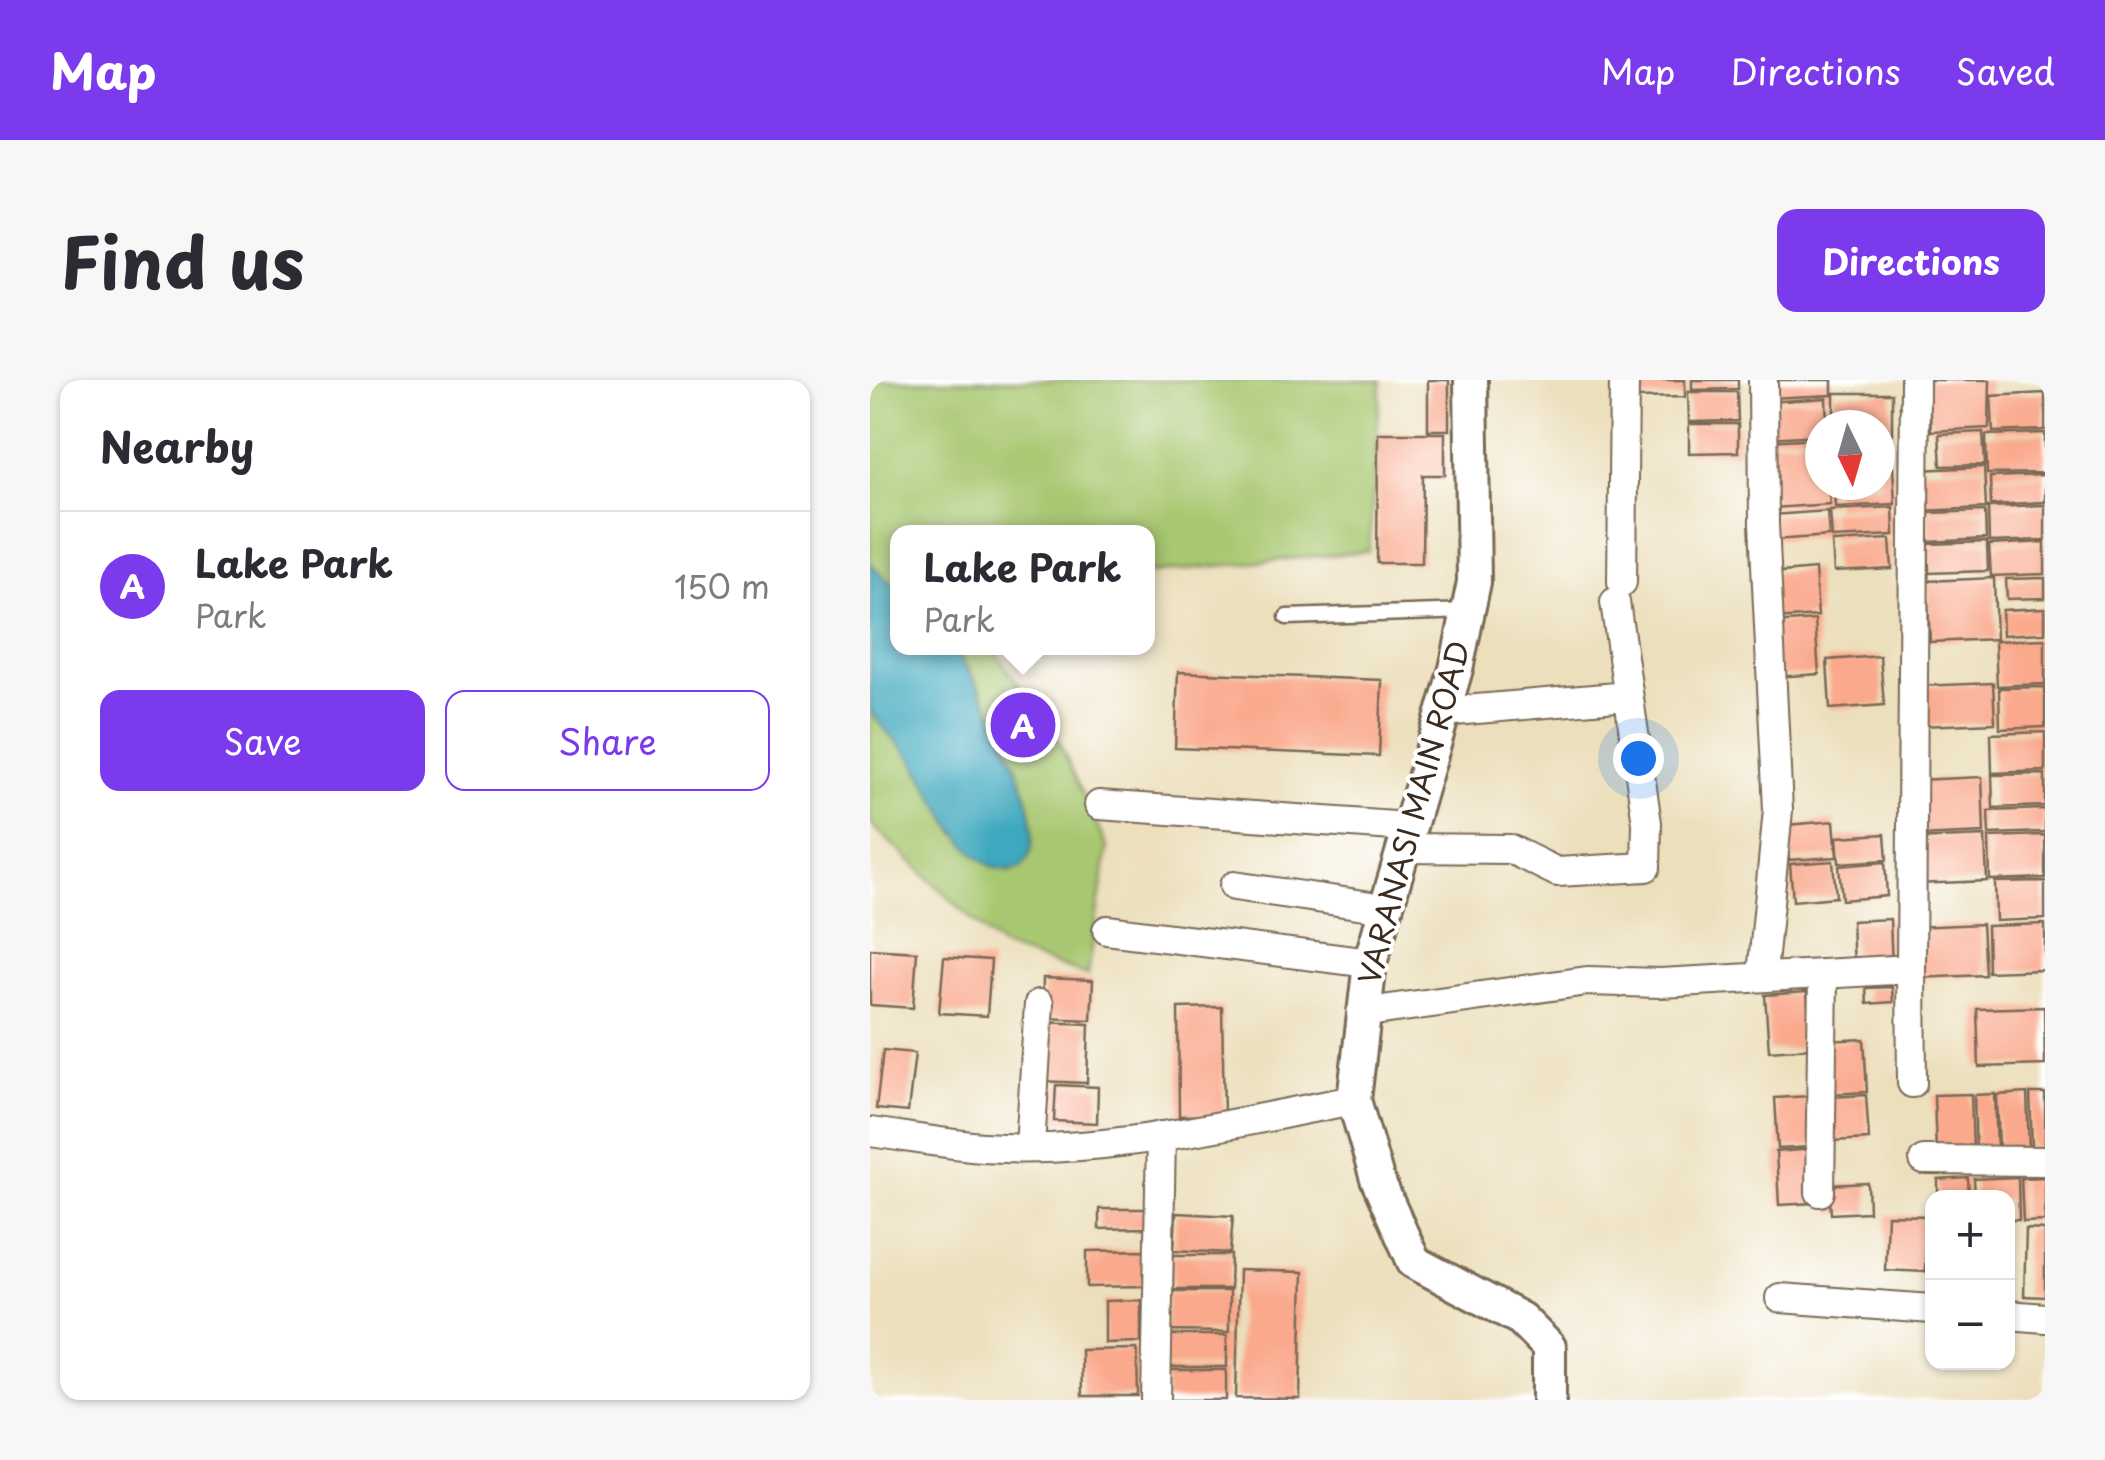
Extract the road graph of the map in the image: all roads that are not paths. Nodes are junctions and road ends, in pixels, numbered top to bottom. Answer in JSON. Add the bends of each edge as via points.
{"nodes":[{"id":1,"x":1470,"y":380,"type":"edge"},
{"id":2,"x":1624,"y":380,"type":"edge"},
{"id":3,"x":1763,"y":380,"type":"edge"},
{"id":4,"x":1915,"y":380,"type":"edge"},
{"id":5,"x":1470,"y":611,"type":"junction"},
{"id":6,"x":1286,"y":617,"type":"dead end"},
{"id":7,"x":1628,"y":696,"type":"junction"},
{"id":8,"x":1442,"y":712,"type":"junction"},
{"id":9,"x":1099,"y":805,"type":"dead end"},
{"id":10,"x":1405,"y":838,"type":"junction"},
{"id":11,"x":1234,"y":886,"type":"dead end"},
{"id":12,"x":1386,"y":908,"type":"junction"},
{"id":13,"x":1107,"y":930,"type":"dead end"},
{"id":14,"x":1370,"y":963,"type":"junction"},
{"id":15,"x":1911,"y":969,"type":"junction"},
{"id":16,"x":1762,"y":974,"type":"junction"},
{"id":17,"x":1823,"y":974,"type":"junction"},
{"id":18,"x":1039,"y":1004,"type":"dead end"},
{"id":19,"x":1362,"y":1013,"type":"junction"},
{"id":20,"x":1912,"y":1083,"type":"dead end"},
{"id":21,"x":1354,"y":1100,"type":"junction"},
{"id":22,"x":870,"y":1132,"type":"edge"},
{"id":23,"x":1161,"y":1136,"type":"junction"},
{"id":24,"x":1030,"y":1147,"type":"junction"},
{"id":25,"x":1924,"y":1160,"type":"dead end"},
{"id":26,"x":2045,"y":1161,"type":"edge"},
{"id":27,"x":1820,"y":1192,"type":"dead end"},
{"id":28,"x":1780,"y":1298,"type":"dead end"},
{"id":29,"x":1925,"y":1308,"type":"edge"},
{"id":30,"x":2015,"y":1316,"type":"edge"},
{"id":31,"x":2045,"y":1318,"type":"edge"},
{"id":32,"x":1156,"y":1400,"type":"edge"},
{"id":33,"x":1550,"y":1400,"type":"edge"}],
"edges":[{"from":1,"to":5,"type":"street","name":"VARANASI MAIN ROAD","via":[[1476,551]]},
{"from":2,"to":7,"type":"street","via":[[1619,592]]},
{"from":3,"to":16,"type":"street","via":[[1778,810]]},
{"from":4,"to":15,"type":"street"},
{"from":5,"to":6,"type":"lane"},
{"from":5,"to":8,"type":"street","name":"VARANASI MAIN ROAD"},
{"from":7,"to":8,"type":"street"},
{"from":7,"to":10,"type":"street","via":[[1648,823],[1646,867],[1557,872],[1510,849]]},
{"from":8,"to":10,"type":"street","name":"VARANASI MAIN ROAD"},
{"from":9,"to":10,"type":"street"},
{"from":10,"to":12,"type":"street","name":"VARANASI MAIN ROAD"},
{"from":11,"to":12,"type":"street"},
{"from":12,"to":14,"type":"street","name":"VARANASI MAIN ROAD"},
{"from":13,"to":14,"type":"street"},
{"from":14,"to":19,"type":"street","name":"VARANASI MAIN ROAD"},
{"from":15,"to":17,"type":"street"},
{"from":15,"to":20,"type":"street"},
{"from":16,"to":17,"type":"street"},
{"from":16,"to":19,"type":"street","via":[[1587,981]]},
{"from":17,"to":27,"type":"street"},
{"from":18,"to":24,"type":"street"},
{"from":19,"to":21,"type":"street","name":"VARANASI MAIN ROAD"},
{"from":21,"to":23,"type":"street"},
{"from":21,"to":33,"type":"street","name":"VARANASI MAIN ROAD","via":[[1377,1178],[1414,1262],[1521,1319],[1549,1348]]},
{"from":22,"to":24,"type":"street"},
{"from":23,"to":24,"type":"street"},
{"from":23,"to":32,"type":"street"},
{"from":25,"to":26,"type":"street"},
{"from":28,"to":29,"type":"street"},
{"from":30,"to":31,"type":"street"}]}
